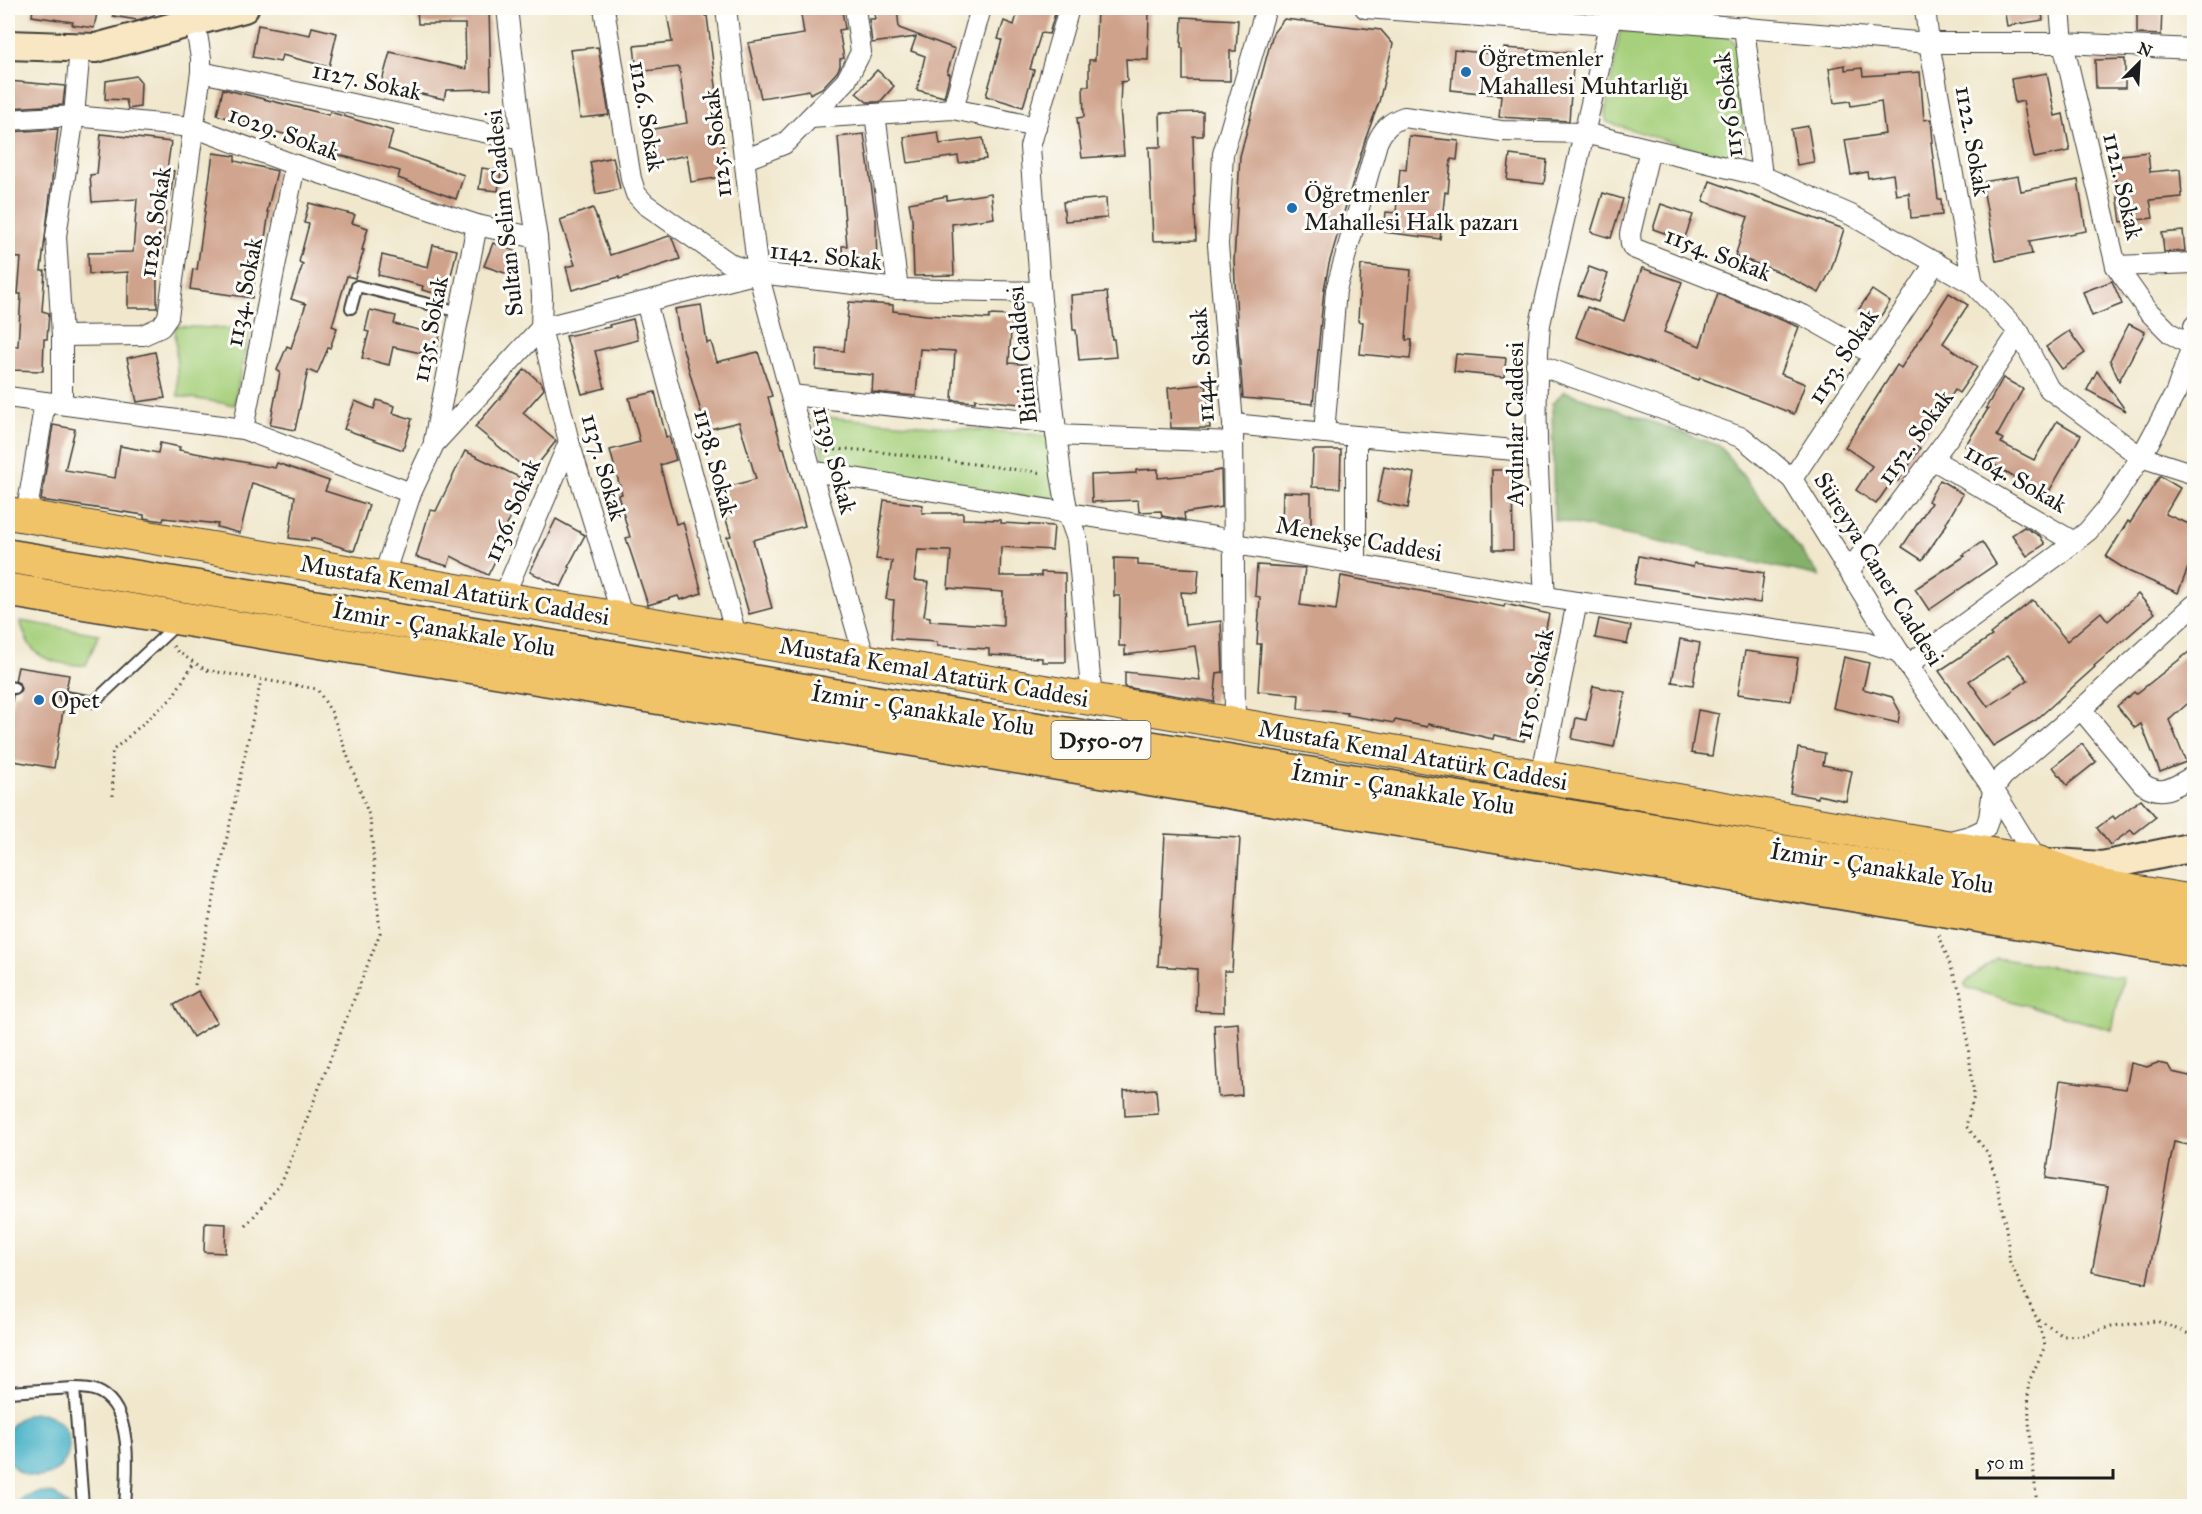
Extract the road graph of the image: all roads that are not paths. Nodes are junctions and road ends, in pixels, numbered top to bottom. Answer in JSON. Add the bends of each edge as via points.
{"nodes":[{"id":1,"x":244,"y":8,"type":"edge"},
{"id":2,"x":507,"y":8,"type":"edge"},
{"id":3,"x":603,"y":8,"type":"edge"},
{"id":4,"x":726,"y":8,"type":"edge"},
{"id":5,"x":855,"y":8,"type":"edge"},
{"id":6,"x":981,"y":8,"type":"edge"},
{"id":7,"x":1069,"y":8,"type":"edge"},
{"id":8,"x":1266,"y":8,"type":"edge"},
{"id":9,"x":1365,"y":8,"type":"edge"},
{"id":10,"x":1925,"y":8,"type":"edge"},
{"id":11,"x":2060,"y":8,"type":"edge"},
{"id":12,"x":1610,"y":16,"type":"edge"},
{"id":13,"x":195,"y":22,"type":"junction"},
{"id":14,"x":1744,"y":27,"type":"junction"},
{"id":15,"x":1929,"y":43,"type":"junction"},
{"id":16,"x":2063,"y":43,"type":"junction"},
{"id":17,"x":8,"y":45,"type":"edge"},
{"id":18,"x":80,"y":48,"type":"junction"},
{"id":19,"x":2194,"y":49,"type":"edge"},
{"id":20,"x":201,"y":72,"type":"junction"},
{"id":21,"x":953,"y":109,"type":"junction"},
{"id":22,"x":875,"y":114,"type":"junction"},
{"id":23,"x":74,"y":116,"type":"junction"},
{"id":24,"x":810,"y":118,"type":"junction"},
{"id":25,"x":8,"y":120,"type":"edge"},
{"id":26,"x":193,"y":127,"type":"junction"},
{"id":27,"x":1036,"y":127,"type":"junction"},
{"id":28,"x":1584,"y":133,"type":"junction"},
{"id":29,"x":522,"y":140,"type":"junction"},
{"id":30,"x":1650,"y":149,"type":"junction"},
{"id":31,"x":746,"y":159,"type":"junction"},
{"id":32,"x":295,"y":165,"type":"junction"},
{"id":33,"x":1762,"y":176,"type":"junction"},
{"id":34,"x":477,"y":225,"type":"junction"},
{"id":35,"x":537,"y":238,"type":"junction"},
{"id":36,"x":1936,"y":262,"type":"junction"},
{"id":37,"x":2194,"y":263,"type":"edge"},
{"id":38,"x":2116,"y":266,"type":"junction"},
{"id":39,"x":758,"y":273,"type":"junction"},
{"id":40,"x":1973,"y":284,"type":"junction"},
{"id":41,"x":898,"y":289,"type":"junction"},
{"id":42,"x":1040,"y":292,"type":"junction"},
{"id":43,"x":646,"y":302,"type":"junction"},
{"id":44,"x":351,"y":308,"type":"dead end"},
{"id":45,"x":460,"y":312,"type":"junction"},
{"id":46,"x":2194,"y":326,"type":"edge"},
{"id":47,"x":541,"y":328,"type":"junction"},
{"id":48,"x":2019,"y":332,"type":"junction"},
{"id":49,"x":62,"y":336,"type":"junction"},
{"id":50,"x":2193,"y":347,"type":"edge"},
{"id":51,"x":1874,"y":355,"type":"junction"},
{"id":52,"x":1536,"y":364,"type":"junction"},
{"id":53,"x":791,"y":395,"type":"junction"},
{"id":54,"x":8,"y":397,"type":"edge"},
{"id":55,"x":54,"y":403,"type":"junction"},
{"id":56,"x":243,"y":429,"type":"junction"},
{"id":57,"x":1055,"y":429,"type":"junction"},
{"id":58,"x":1233,"y":433,"type":"junction"},
{"id":59,"x":1324,"y":433,"type":"junction"},
{"id":60,"x":1356,"y":436,"type":"junction"},
{"id":61,"x":569,"y":442,"type":"junction"},
{"id":62,"x":434,"y":444,"type":"junction"},
{"id":63,"x":1537,"y":452,"type":"junction"},
{"id":64,"x":2141,"y":457,"type":"junction"},
{"id":65,"x":1932,"y":459,"type":"junction"},
{"id":66,"x":809,"y":461,"type":"junction"},
{"id":67,"x":2194,"y":474,"type":"edge"},
{"id":68,"x":1792,"y":479,"type":"junction"},
{"id":69,"x":411,"y":493,"type":"junction"},
{"id":70,"x":1068,"y":514,"type":"junction"},
{"id":71,"x":17,"y":515,"type":"edge"},
{"id":72,"x":2074,"y":542,"type":"junction"},
{"id":73,"x":1235,"y":544,"type":"junction"},
{"id":74,"x":8,"y":556,"type":"edge"},
{"id":75,"x":1356,"y":565,"type":"junction"},
{"id":76,"x":1849,"y":571,"type":"junction"},
{"id":77,"x":383,"y":578,"type":"junction"},
{"id":78,"x":8,"y":590,"type":"edge"},
{"id":79,"x":1545,"y":597,"type":"junction"},
{"id":80,"x":503,"y":598,"type":"junction"},
{"id":81,"x":1577,"y":602,"type":"junction"},
{"id":82,"x":2194,"y":605,"type":"edge"},
{"id":83,"x":623,"y":619,"type":"junction"},
{"id":84,"x":174,"y":627,"type":"junction"},
{"id":85,"x":737,"y":639,"type":"junction"},
{"id":86,"x":1903,"y":659,"type":"junction"},
{"id":87,"x":865,"y":660,"type":"junction"},
{"id":88,"x":65,"y":697,"type":"dead end"},
{"id":89,"x":1092,"y":699,"type":"junction"},
{"id":90,"x":2081,"y":709,"type":"junction"},
{"id":91,"x":1235,"y":724,"type":"junction"},
{"id":92,"x":2194,"y":776,"type":"edge"},
{"id":93,"x":1541,"y":777,"type":"junction"},
{"id":94,"x":1994,"y":789,"type":"junction"},
{"id":95,"x":1936,"y":844,"type":"junction"},
{"id":96,"x":2194,"y":847,"type":"edge"},
{"id":97,"x":2038,"y":862,"type":"junction"},
{"id":98,"x":2187,"y":901,"type":"edge"},
{"id":99,"x":2096,"y":904,"type":"junction"},
{"id":100,"x":2194,"y":951,"type":"edge"},
{"id":101,"x":74,"y":1388,"type":"junction"},
{"id":102,"x":8,"y":1392,"type":"edge"},
{"id":103,"x":83,"y":1506,"type":"edge"},
{"id":104,"x":125,"y":1506,"type":"edge"}],
"edges":[{"from":1,"to":13,"type":"main road"},
{"from":2,"to":29,"type":"street","name":"Sultan Selim Caddesi"},
{"from":3,"to":39,"type":"street","name":"1126. Sokak","via":[[636,194],[732,265]]},
{"from":4,"to":31,"type":"street","name":"1125. Sokak"},
{"from":5,"to":24,"type":"street","via":[[861,52],[846,81]]},
{"from":6,"to":21,"type":"street"},
{"from":7,"to":27,"type":"street","name":"Bitim Caddesi"},
{"from":8,"to":58,"type":"street","name":"1144. Sokak","via":[[1223,154],[1218,244]]},
{"from":9,"to":12,"type":"street"},
{"from":10,"to":15,"type":"street","name":"1122. Sokak"},
{"from":11,"to":16,"type":"street","name":"1121. Sokak"},
{"from":12,"to":14,"type":"street"},
{"from":12,"to":28,"type":"street","name":"Aydınlar Caddesi"},
{"from":13,"to":18,"type":"main road","via":[[96,48]]},
{"from":13,"to":20,"type":"street","name":"1128. Sokak"},
{"from":14,"to":15,"type":"street"},
{"from":14,"to":33,"type":"street","name":"1156 Sokak"},
{"from":15,"to":16,"type":"street"},
{"from":15,"to":40,"type":"street","name":"1122. Sokak"},
{"from":16,"to":19,"type":"street"},
{"from":16,"to":38,"type":"street","name":"1121. Sokak"},
{"from":17,"to":18,"type":"main road"},
{"from":18,"to":23,"type":"street"},
{"from":20,"to":26,"type":"street","name":"1128. Sokak"},
{"from":20,"to":29,"type":"street","name":"1127. Sokak"},
{"from":21,"to":22,"type":"street"},
{"from":21,"to":27,"type":"street"},
{"from":22,"to":24,"type":"street"},
{"from":22,"to":41,"type":"street"},
{"from":23,"to":25,"type":"street","name":"1029. Sokak"},
{"from":23,"to":26,"type":"street","name":"1029. Sokak"},
{"from":23,"to":49,"type":"street","via":[[56,236]]},
{"from":24,"to":31,"type":"street","via":[[784,144]]},
{"from":26,"to":32,"type":"street","name":"1029. Sokak"},
{"from":26,"to":49,"type":"street","name":"1128. Sokak","via":[[168,317],[160,327],[143,335]]},
{"from":27,"to":42,"type":"street","name":"Bitim Caddesi","via":[[1030,147]]},
{"from":28,"to":30,"type":"street"},
{"from":28,"to":52,"type":"street","name":"Aydınlar Caddesi","via":[[1540,324]]},
{"from":28,"to":59,"type":"street","via":[[1501,131],[1404,117],[1382,132],[1336,290]]},
{"from":29,"to":35,"type":"street","name":"Sultan Selim Caddesi"},
{"from":30,"to":33,"type":"street"},
{"from":30,"to":51,"type":"street","name":"1154. Sokak","via":[[1630,234],[1634,248],[1803,315]]},
{"from":31,"to":39,"type":"street","name":"1125. Sokak"},
{"from":32,"to":34,"type":"street","name":"1029. Sokak"},
{"from":32,"to":56,"type":"street","name":"1134. Sokak"},
{"from":33,"to":36,"type":"street","via":[[1851,215]]},
{"from":34,"to":35,"type":"street","name":"1029. Sokak"},
{"from":34,"to":45,"type":"street","name":"1135. Sokak"},
{"from":35,"to":47,"type":"street","name":"Sultan Selim Caddesi"},
{"from":36,"to":40,"type":"street"},
{"from":36,"to":51,"type":"street","name":"1153. Sokak"},
{"from":37,"to":38,"type":"street"},
{"from":38,"to":50,"type":"street","name":"1121. Sokak","via":[[2148,311],[2170,333]]},
{"from":39,"to":41,"type":"street","name":"1142. Sokak"},
{"from":39,"to":43,"type":"street","name":"1142. Sokak"},
{"from":39,"to":53,"type":"street","name":"1139. Sokak"},
{"from":40,"to":48,"type":"street"},
{"from":41,"to":42,"type":"street","name":"1142. Sokak"},
{"from":42,"to":57,"type":"street","name":"Bitim Caddesi"},
{"from":43,"to":47,"type":"street","name":"1142. Sokak"},
{"from":43,"to":85,"type":"street","name":"1138. Sokak"},
{"from":44,"to":45,"type":"lane","via":[[357,286]]},
{"from":45,"to":62,"type":"street","name":"1135. Sokak"},
{"from":46,"to":50,"type":"street"},
{"from":47,"to":61,"type":"street","name":"1137. Sokak"},
{"from":47,"to":62,"type":"street","name":"Sultan Selim Caddesi"},
{"from":48,"to":64,"type":"street","via":[[2049,389]]},
{"from":48,"to":65,"type":"street","name":"1152. Sokak"},
{"from":49,"to":55,"type":"street"},
{"from":50,"to":64,"type":"street","via":[[2176,392]]},
{"from":51,"to":68,"type":"street","name":"1153. Sokak"},
{"from":52,"to":63,"type":"street","name":"Aydınlar Caddesi"},
{"from":52,"to":68,"type":"street","name":"Süreyya Caner Caddesi","via":[[1743,438]]},
{"from":53,"to":57,"type":"street"},
{"from":53,"to":66,"type":"street","name":"1139. Sokak"},
{"from":54,"to":55,"type":"street"},
{"from":55,"to":56,"type":"street"},
{"from":55,"to":71,"type":"street"},
{"from":56,"to":69,"type":"street"},
{"from":57,"to":58,"type":"street"},
{"from":57,"to":70,"type":"street","name":"Bitim Caddesi"},
{"from":58,"to":59,"type":"street"},
{"from":58,"to":73,"type":"street","name":"1144. Sokak"},
{"from":59,"to":60,"type":"street"},
{"from":60,"to":63,"type":"street"},
{"from":60,"to":75,"type":"street"},
{"from":61,"to":80,"type":"street","name":"1136. Sokak"},
{"from":61,"to":83,"type":"street","name":"1137. Sokak"},
{"from":62,"to":69,"type":"street","name":"Sultan Selim Caddesi"},
{"from":63,"to":79,"type":"street","name":"Aydınlar Caddesi"},
{"from":64,"to":67,"type":"street"},
{"from":64,"to":72,"type":"street","via":[[2108,507]]},
{"from":65,"to":72,"type":"street","name":"1164. Sokak"},
{"from":65,"to":76,"type":"street","name":"1152. Sokak"},
{"from":66,"to":70,"type":"street","name":"Menekşe Caddesi"},
{"from":66,"to":87,"type":"street","name":"1139. Sokak"},
{"from":68,"to":76,"type":"street","name":"Süreyya Caner Caddesi"},
{"from":69,"to":77,"type":"street","name":"Sultan Selim Caddesi"},
{"from":70,"to":73,"type":"street","name":"Menekşe Caddesi","via":[[1216,537]]},
{"from":70,"to":89,"type":"street","name":"Bitim Caddesi","via":[[1077,539]]},
{"from":71,"to":77,"type":"main road","name":"Mustafa Kemal Atatürk Caddesi"},
{"from":72,"to":86,"type":"street"},
{"from":73,"to":75,"type":"street","name":"Menekşe Caddesi"},
{"from":73,"to":91,"type":"street","name":"1144. Sokak"},
{"from":74,"to":99,"type":"highway","name":"İzmir - Çanakkale Yolu","number":"D550-07"},
{"from":75,"to":79,"type":"street","name":"Menekşe Caddesi"},
{"from":76,"to":86,"type":"street","name":"Süreyya Caner Caddesi"},
{"from":77,"to":80,"type":"main road","name":"Mustafa Kemal Atatürk Caddesi"},
{"from":78,"to":84,"type":"highway","name":"İzmir - Çanakkale Yolu","number":"D550-07"},
{"from":79,"to":81,"type":"street","name":"Menekşe Caddesi"},
{"from":80,"to":83,"type":"main road","name":"Mustafa Kemal Atatürk Caddesi"},
{"from":81,"to":86,"type":"street","name":"Menekşe Caddesi","via":[[1868,642]]},
{"from":81,"to":93,"type":"street","name":"1150. Sokak"},
{"from":82,"to":90,"type":"street"},
{"from":83,"to":85,"type":"main road","name":"Mustafa Kemal Atatürk Caddesi"},
{"from":84,"to":88,"type":"lane","via":[[94,702]]},
{"from":84,"to":100,"type":"highway","name":"İzmir - Çanakkale Yolu","number":"D550-07"},
{"from":85,"to":87,"type":"main road","name":"Mustafa Kemal Atatürk Caddesi"},
{"from":86,"to":94,"type":"street","name":"Süreyya Caner Caddesi"},
{"from":87,"to":89,"type":"main road","name":"Mustafa Kemal Atatürk Caddesi"},
{"from":89,"to":91,"type":"main road","name":"Mustafa Kemal Atatürk Caddesi"},
{"from":90,"to":92,"type":"street","via":[[2150,789],[2166,790]]},
{"from":90,"to":94,"type":"street","via":[[2003,776]]},
{"from":91,"to":93,"type":"main road","name":"Mustafa Kemal Atatürk Caddesi"},
{"from":93,"to":95,"type":"main road","name":"Mustafa Kemal Atatürk Caddesi"},
{"from":94,"to":95,"type":"street","via":[[1985,829]]},
{"from":94,"to":97,"type":"street","name":"Süreyya Caner Caddesi"},
{"from":95,"to":97,"type":"main road","name":"Mustafa Kemal Atatürk Caddesi"},
{"from":96,"to":97,"type":"main road","via":[[2102,866]]},
{"from":97,"to":98,"type":"main road","name":"Mustafa Kemal Atatürk Caddesi","via":[[2102,886]]},
{"from":97,"to":99,"type":"main road"},
{"from":98,"to":99,"type":"highway","name":"İzmir - Çanakkale Yolu","number":"D550-07","via":[[2140,910]]},
{"from":101,"to":102,"type":"lane"},
{"from":101,"to":103,"type":"lane"},
{"from":101,"to":104,"type":"lane","via":[[95,1390],[114,1405],[127,1454]]}]}
